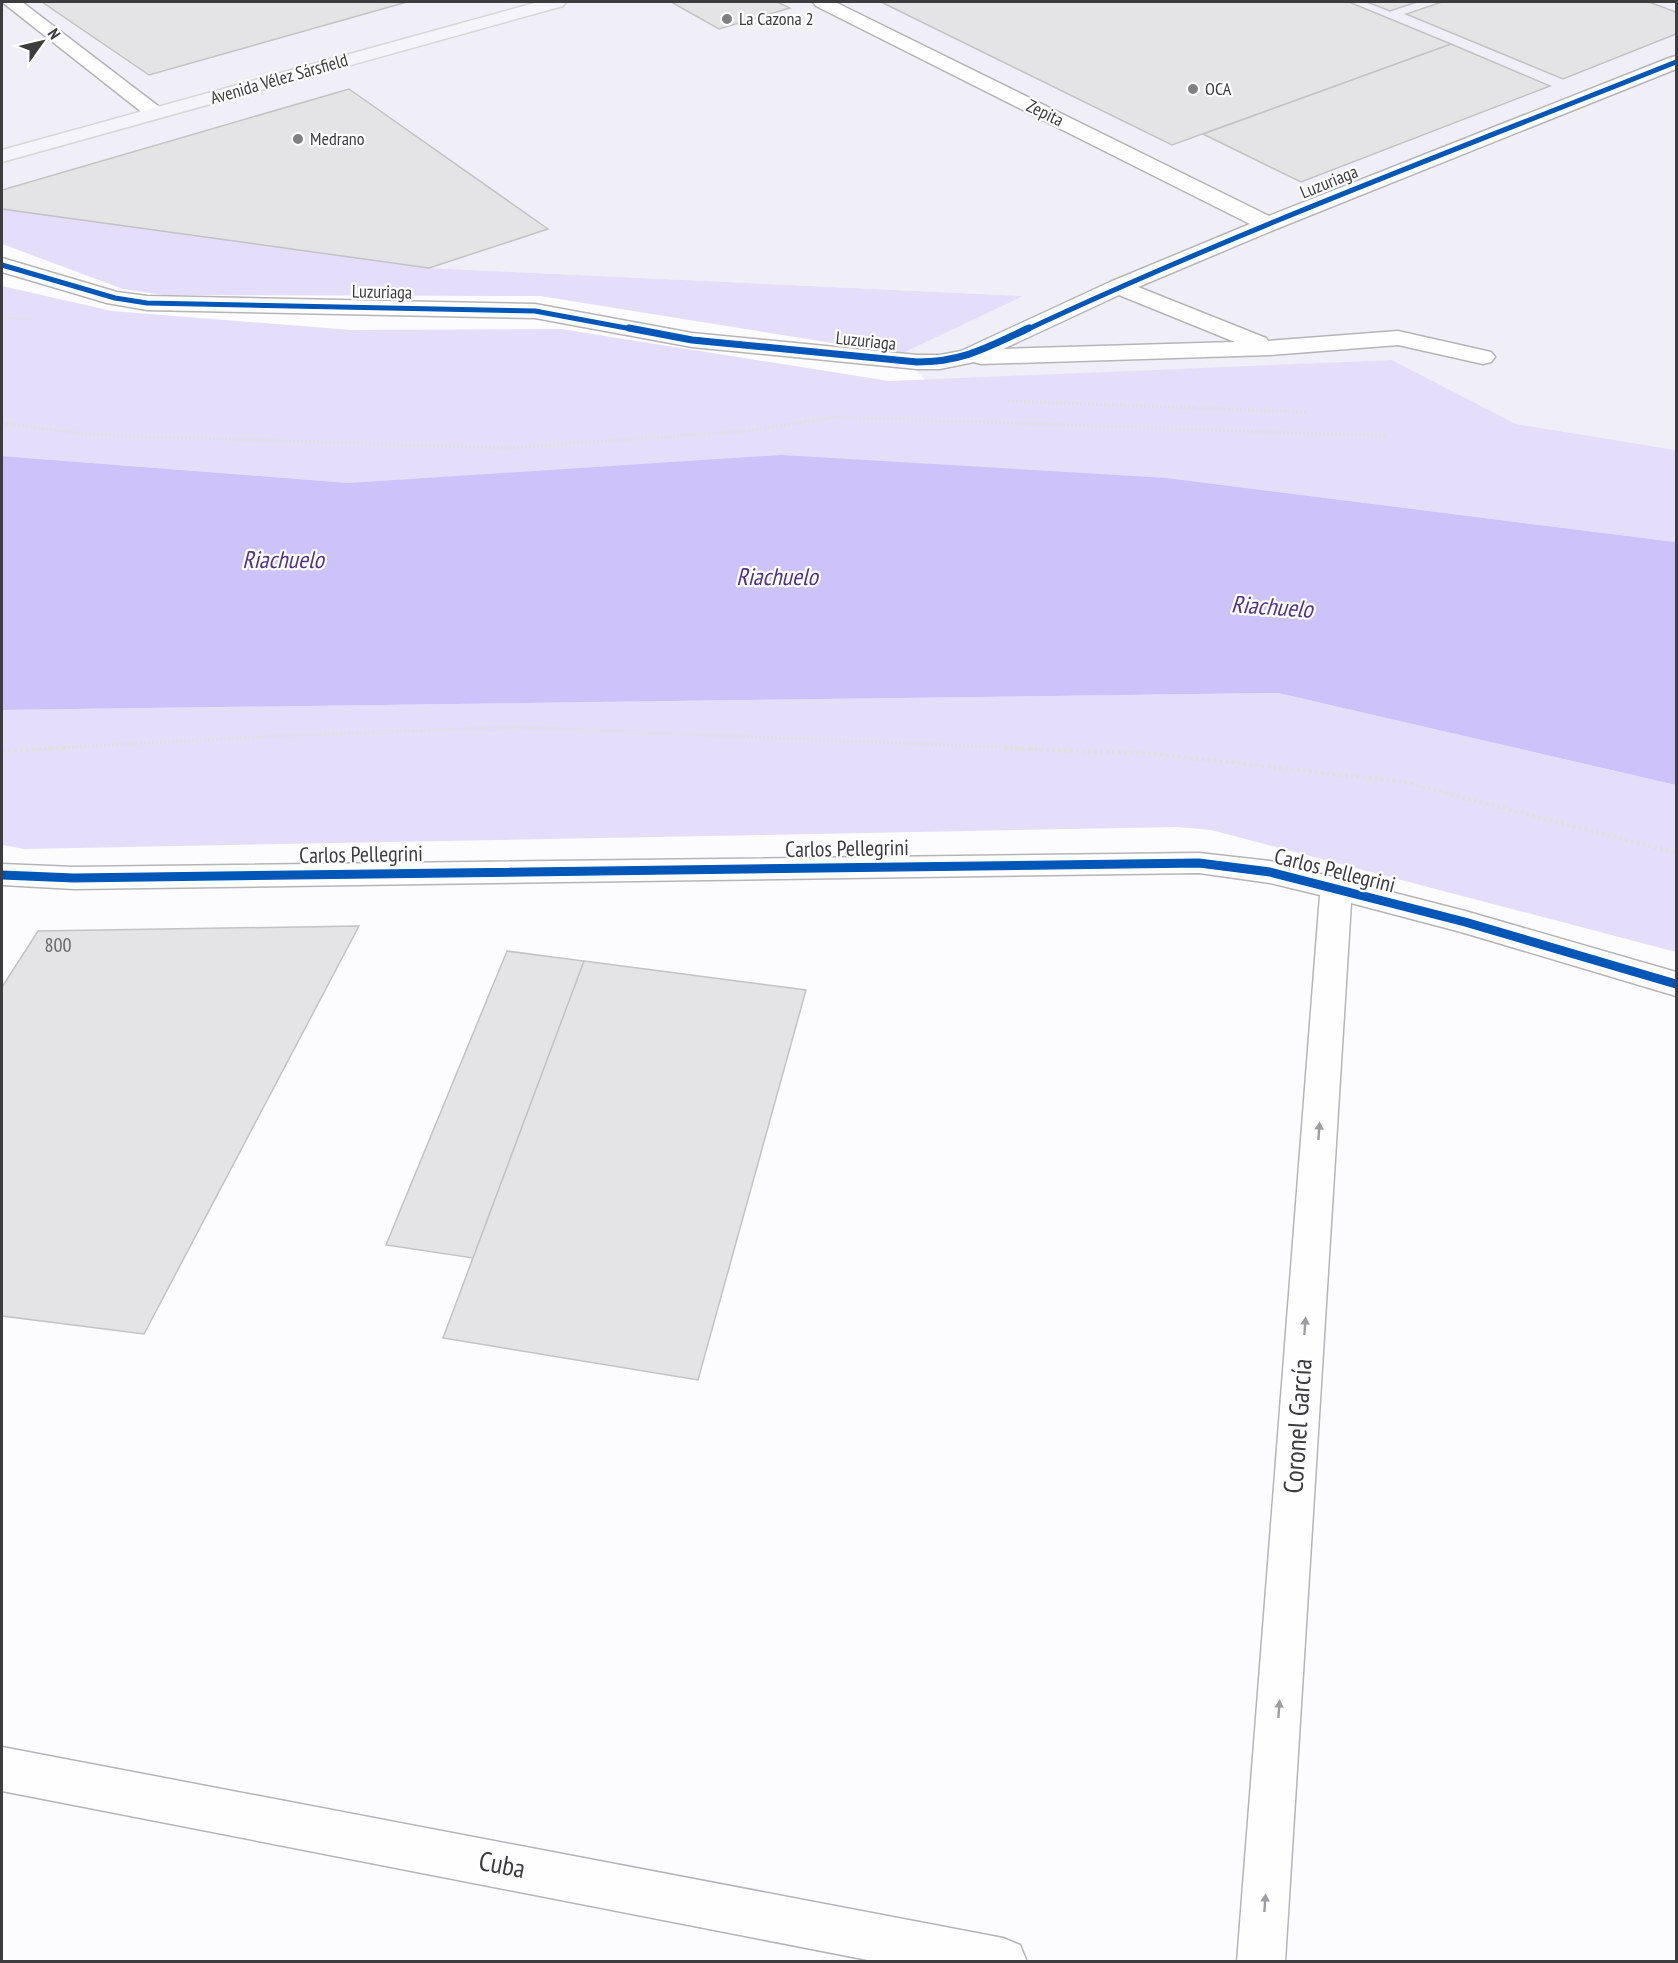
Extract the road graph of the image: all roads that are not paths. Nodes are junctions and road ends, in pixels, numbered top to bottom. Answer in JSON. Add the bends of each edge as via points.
{"nodes":[{"id":1,"x":11,"y":2,"type":"edge"},
{"id":2,"x":557,"y":2,"type":"edge"},
{"id":3,"x":822,"y":2,"type":"edge"},
{"id":4,"x":1677,"y":62,"type":"edge"},
{"id":5,"x":155,"y":113,"type":"junction"},
{"id":6,"x":2,"y":156,"type":"edge"},
{"id":7,"x":1268,"y":224,"type":"junction"},
{"id":8,"x":2,"y":265,"type":"edge"},
{"id":9,"x":1118,"y":287,"type":"junction"},
{"id":10,"x":1269,"y":348,"type":"junction"},
{"id":11,"x":967,"y":357,"type":"junction"},
{"id":12,"x":1483,"y":357,"type":"dead end"},
{"id":13,"x":2,"y":877,"type":"edge"},
{"id":14,"x":1336,"y":890,"type":"junction"},
{"id":15,"x":1677,"y":984,"type":"edge"},
{"id":16,"x":2,"y":1769,"type":"edge"},
{"id":17,"x":1003,"y":1962,"type":"edge"},
{"id":18,"x":1261,"y":1962,"type":"edge"}],
"edges":[{"from":1,"to":5,"type":"street"},
{"from":2,"to":5,"type":"main road","name":"Avenida Vélez Sársfield"},
{"from":3,"to":7,"type":"street","name":"Zepita"},
{"from":4,"to":7,"type":"street","name":"Luzuriaga"},
{"from":5,"to":6,"type":"main road","name":"Avenida Vélez Sársfield"},
{"from":7,"to":9,"type":"street","name":"Luzuriaga"},
{"from":8,"to":11,"type":"street","name":"Luzuriaga","via":[[115,298],[147,303],[536,311],[692,340],[917,362]]},
{"from":9,"to":10,"type":"street"},
{"from":9,"to":11,"type":"street","name":"Luzuriaga"},
{"from":10,"to":11,"type":"street"},
{"from":10,"to":12,"type":"street","via":[[1398,338]]},
{"from":13,"to":14,"type":"street","name":"Carlos Pellegrini","via":[[1199,863],[1270,873]]},
{"from":14,"to":15,"type":"street","name":"Carlos Pellegrini","via":[[1465,922]]},
{"from":18,"to":14,"type":"street","name":"Coronel García","one_way":true},
{"from":16,"to":17,"type":"street","name":"Cuba"}]}
